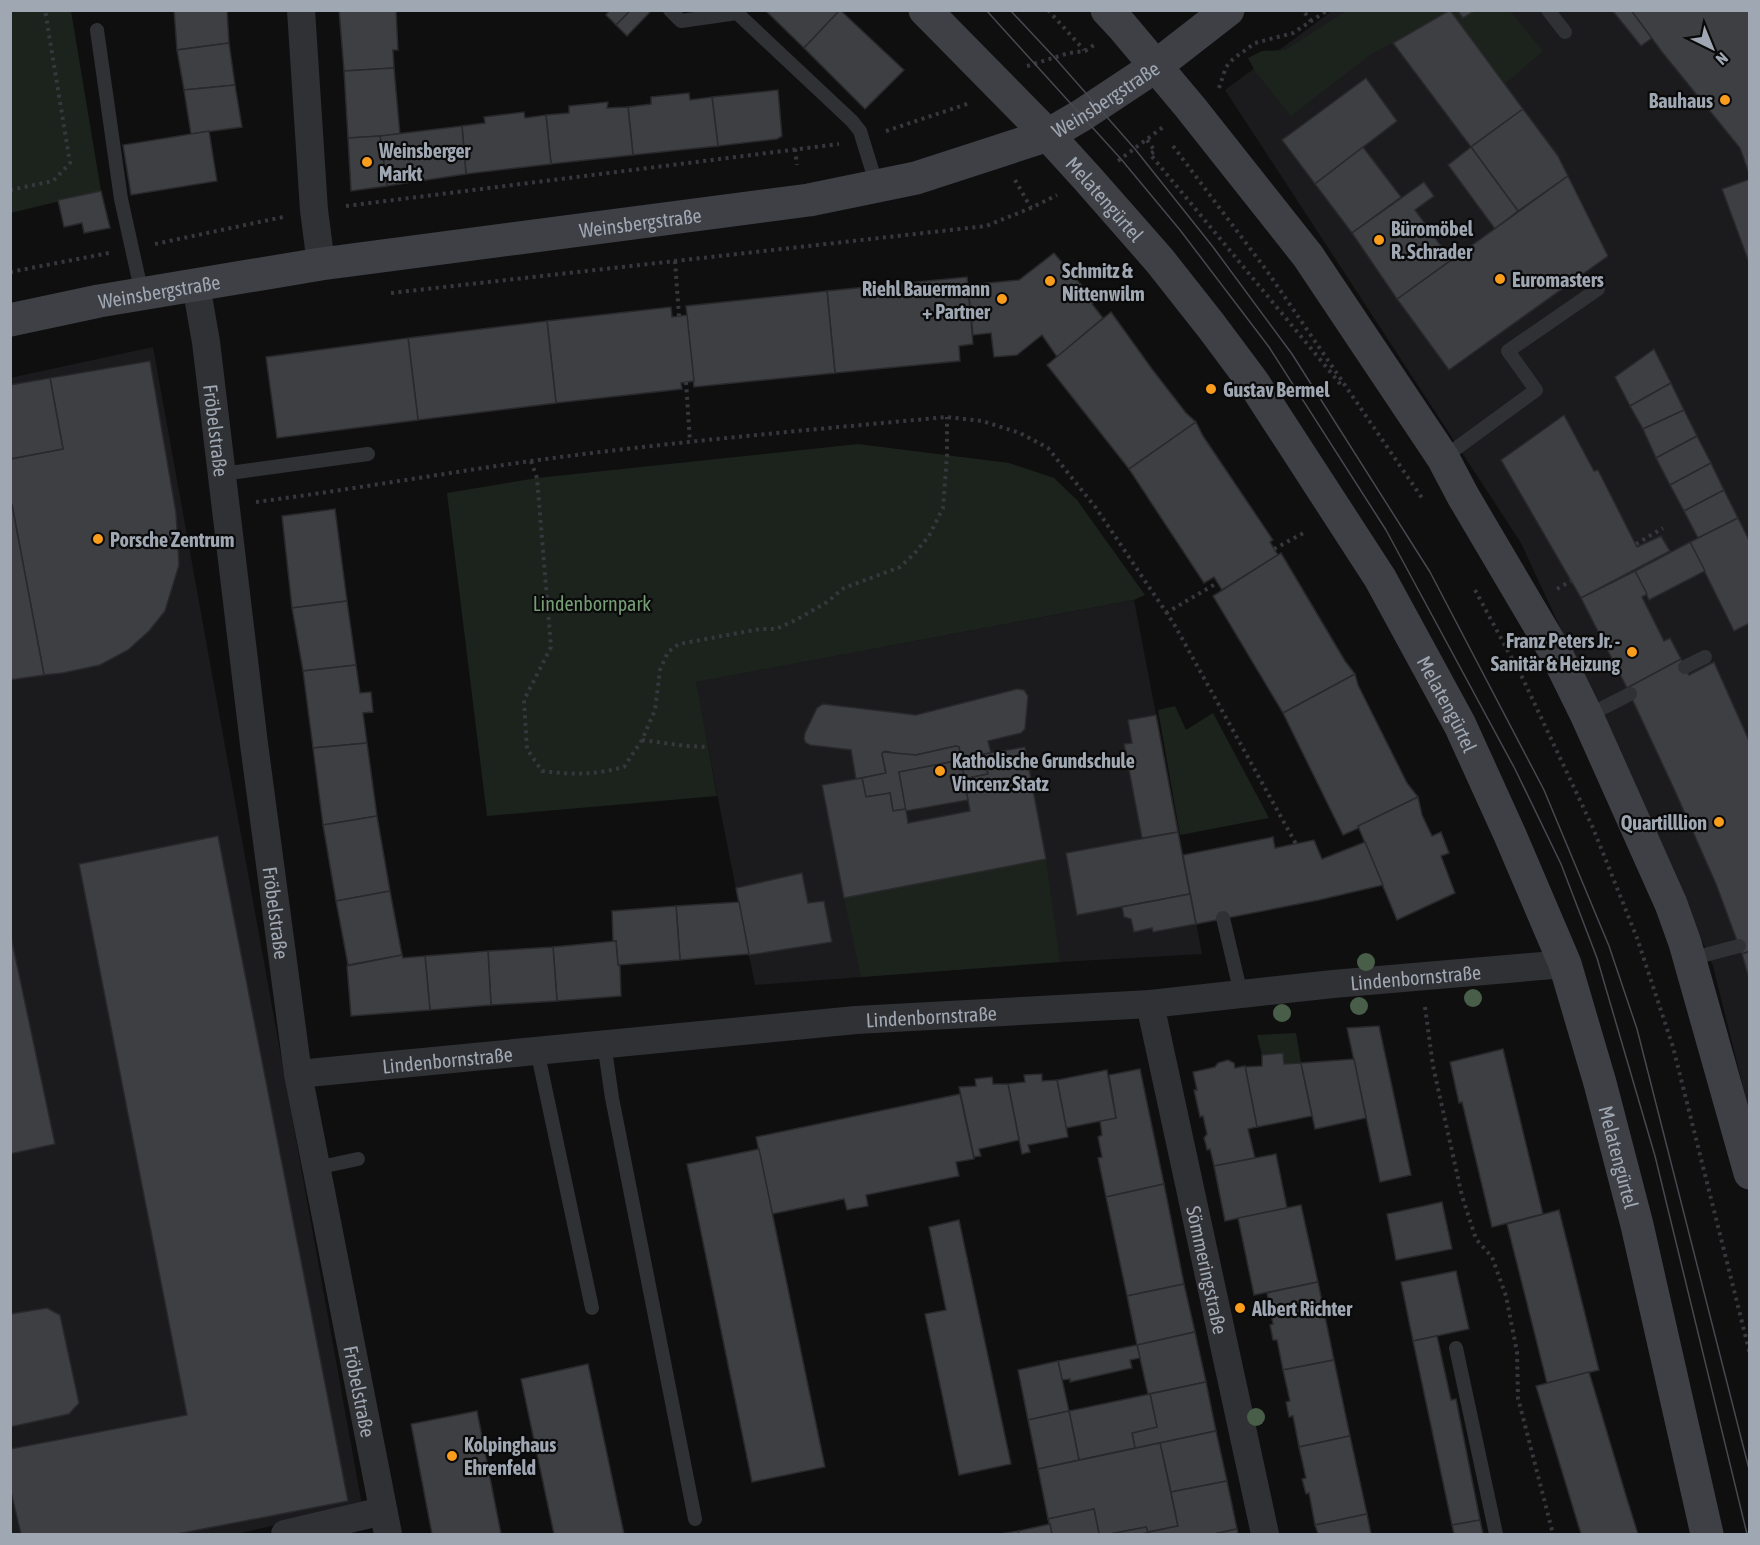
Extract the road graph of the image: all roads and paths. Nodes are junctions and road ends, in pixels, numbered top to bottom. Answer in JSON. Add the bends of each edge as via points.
{"nodes":[{"id":1,"x":45,"y":10,"type":"edge"},
{"id":2,"x":301,"y":10,"type":"edge"},
{"id":3,"x":670,"y":10,"type":"edge"},
{"id":4,"x":925,"y":10,"type":"edge"},
{"id":5,"x":1048,"y":10,"type":"edge"},
{"id":6,"x":1228,"y":10,"type":"edge"},
{"id":7,"x":1328,"y":10,"type":"edge"},
{"id":8,"x":1548,"y":10,"type":"edge"},
{"id":9,"x":1305,"y":13,"type":"dead end"},
{"id":10,"x":1115,"y":18,"type":"edge"},
{"id":11,"x":1311,"y":21,"type":"junction"},
{"id":12,"x":97,"y":30,"type":"dead end"},
{"id":13,"x":1565,"y":32,"type":"dead end"},
{"id":14,"x":1085,"y":51,"type":"junction"},
{"id":15,"x":1156,"y":66,"type":"junction"},
{"id":16,"x":1005,"y":92,"type":"junction"},
{"id":17,"x":1190,"y":107,"type":"junction"},
{"id":18,"x":1048,"y":135,"type":"junction"},
{"id":19,"x":863,"y":139,"type":"junction"},
{"id":20,"x":1167,"y":139,"type":"dead end"},
{"id":21,"x":1147,"y":140,"type":"junction"},
{"id":22,"x":795,"y":149,"type":"junction"},
{"id":23,"x":797,"y":165,"type":"dead end"},
{"id":24,"x":1088,"y":179,"type":"junction"},
{"id":25,"x":877,"y":186,"type":"junction"},
{"id":26,"x":10,"y":190,"type":"edge"},
{"id":27,"x":314,"y":210,"type":"junction"},
{"id":28,"x":132,"y":248,"type":"junction"},
{"id":29,"x":675,"y":261,"type":"junction"},
{"id":30,"x":321,"y":264,"type":"junction"},
{"id":31,"x":10,"y":272,"type":"edge"},
{"id":32,"x":196,"y":285,"type":"junction"},
{"id":33,"x":1598,"y":289,"type":"dead end"},
{"id":34,"x":142,"y":294,"type":"junction"},
{"id":35,"x":382,"y":294,"type":"dead end"},
{"id":36,"x":679,"y":316,"type":"dead end"},
{"id":37,"x":10,"y":320,"type":"edge"},
{"id":38,"x":686,"y":382,"type":"dead end"},
{"id":39,"x":1358,"y":405,"type":"junction"},
{"id":40,"x":947,"y":417,"type":"junction"},
{"id":41,"x":690,"y":442,"type":"junction"},
{"id":42,"x":368,"y":454,"type":"dead end"},
{"id":43,"x":1443,"y":458,"type":"junction"},
{"id":44,"x":531,"y":461,"type":"junction"},
{"id":45,"x":222,"y":474,"type":"junction"},
{"id":46,"x":1424,"y":501,"type":"dead end"},
{"id":47,"x":226,"y":505,"type":"junction"},
{"id":48,"x":1663,"y":528,"type":"dead end"},
{"id":49,"x":1636,"y":544,"type":"dead end"},
{"id":50,"x":1217,"y":584,"type":"dead end"},
{"id":51,"x":1472,"y":584,"type":"dead end"},
{"id":52,"x":1166,"y":614,"type":"junction"},
{"id":53,"x":1705,"y":657,"type":"dead end"},
{"id":54,"x":1685,"y":667,"type":"dead end"},
{"id":55,"x":1630,"y":694,"type":"dead end"},
{"id":56,"x":1587,"y":716,"type":"junction"},
{"id":57,"x":642,"y":740,"type":"junction"},
{"id":58,"x":709,"y":747,"type":"dead end"},
{"id":59,"x":1296,"y":844,"type":"dead end"},
{"id":60,"x":1223,"y":918,"type":"dead end"},
{"id":61,"x":1739,"y":946,"type":"dead end"},
{"id":62,"x":1690,"y":958,"type":"junction"},
{"id":63,"x":1565,"y":964,"type":"junction"},
{"id":64,"x":1421,"y":978,"type":"junction"},
{"id":65,"x":1240,"y":994,"type":"junction"},
{"id":66,"x":1150,"y":1004,"type":"junction"},
{"id":67,"x":604,"y":1043,"type":"junction"},
{"id":68,"x":537,"y":1050,"type":"junction"},
{"id":69,"x":298,"y":1074,"type":"junction"},
{"id":70,"x":358,"y":1159,"type":"dead end"},
{"id":71,"x":316,"y":1168,"type":"junction"},
{"id":72,"x":1749,"y":1173,"type":"edge"},
{"id":73,"x":592,"y":1308,"type":"dead end"},
{"id":74,"x":1456,"y":1348,"type":"dead end"},
{"id":75,"x":1749,"y":1354,"type":"edge"},
{"id":76,"x":695,"y":1520,"type":"dead end"},
{"id":77,"x":385,"y":1523,"type":"edge"},
{"id":78,"x":285,"y":1534,"type":"edge"},
{"id":79,"x":1265,"y":1534,"type":"edge"},
{"id":80,"x":1496,"y":1534,"type":"edge"},
{"id":81,"x":1553,"y":1534,"type":"edge"},
{"id":82,"x":1707,"y":1534,"type":"edge"}],
"edges":[{"from":1,"to":26,"type":"path","via":[[70,163],[53,181]]},
{"from":2,"to":27,"type":"street"},
{"from":3,"to":19,"type":"lane","via":[[681,21],[737,13],[852,121]]},
{"from":4,"to":16,"type":"main road","name":"Melatengürtel"},
{"from":5,"to":14,"type":"path"},
{"from":6,"to":15,"type":"main road","name":"Weinsbergstraße"},
{"from":7,"to":11,"type":"path"},
{"from":8,"to":13,"type":"lane"},
{"from":9,"to":11,"type":"path"},
{"from":10,"to":14,"type":"path"},
{"from":10,"to":15,"type":"main road"},
{"from":11,"to":17,"type":"path","via":[[1293,33],[1255,43],[1226,67],[1217,93]]},
{"from":12,"to":28,"type":"lane","via":[[121,199]]},
{"from":14,"to":16,"type":"path","via":[[1020,69],[1034,84]]},
{"from":15,"to":17,"type":"main road"},
{"from":15,"to":18,"type":"main road","name":"Weinsbergstraße"},
{"from":16,"to":18,"type":"main road","name":"Melatengürtel"},
{"from":16,"to":19,"type":"path"},
{"from":17,"to":21,"type":"path"},
{"from":17,"to":43,"type":"main road","via":[[1308,256]]},
{"from":18,"to":24,"type":"main road","name":"Melatengürtel"},
{"from":18,"to":25,"type":"main road","name":"Weinsbergstraße","via":[[916,178]]},
{"from":19,"to":22,"type":"path"},
{"from":19,"to":25,"type":"lane"},
{"from":20,"to":39,"type":"path","via":[[1267,272]]},
{"from":21,"to":24,"type":"path"},
{"from":21,"to":39,"type":"path","via":[[1155,151],[1150,154]]},
{"from":22,"to":23,"type":"path"},
{"from":22,"to":27,"type":"path"},
{"from":24,"to":29,"type":"path","via":[[986,226]]},
{"from":24,"to":63,"type":"main road","name":"Melatengürtel","via":[[1160,261],[1253,382],[1380,578],[1460,725]]},
{"from":25,"to":30,"type":"main road","name":"Weinsbergstraße","via":[[809,200]]},
{"from":27,"to":28,"type":"path"},
{"from":27,"to":30,"type":"street"},
{"from":28,"to":31,"type":"path"},
{"from":28,"to":34,"type":"lane"},
{"from":29,"to":35,"type":"path"},
{"from":29,"to":36,"type":"path"},
{"from":30,"to":32,"type":"main road","name":"Weinsbergstraße"},
{"from":32,"to":34,"type":"main road","name":"Weinsbergstraße"},
{"from":32,"to":45,"type":"street","name":"Fröbelstraße"},
{"from":33,"to":43,"type":"lane","via":[[1508,351],[1536,390]]},
{"from":34,"to":37,"type":"main road","name":"Weinsbergstraße"},
{"from":38,"to":41,"type":"path"},
{"from":39,"to":46,"type":"path"},
{"from":40,"to":41,"type":"path"},
{"from":40,"to":52,"type":"path","via":[[982,421],[1020,432],[1048,448],[1096,508]]},
{"from":40,"to":57,"type":"path","via":[[943,508],[929,536],[914,554],[900,567],[844,588],[817,608],[776,629],[679,644],[668,652],[660,670],[655,710]]},
{"from":41,"to":44,"type":"path"},
{"from":42,"to":45,"type":"lane"},
{"from":43,"to":56,"type":"main road","via":[[1558,657]]},
{"from":44,"to":47,"type":"path"},
{"from":44,"to":57,"type":"path","via":[[537,478],[551,647],[524,700],[527,749],[542,771],[573,775],[624,767]]},
{"from":45,"to":47,"type":"street","name":"Fröbelstraße"},
{"from":47,"to":69,"type":"street","name":"Fröbelstraße"},
{"from":48,"to":49,"type":"path"},
{"from":50,"to":52,"type":"path"},
{"from":51,"to":75,"type":"path","via":[[1523,679],[1593,828],[1637,938],[1673,1047]]},
{"from":52,"to":59,"type":"path"},
{"from":53,"to":54,"type":"lane"},
{"from":55,"to":56,"type":"lane"},
{"from":56,"to":62,"type":"main road","via":[[1671,904]]},
{"from":57,"to":58,"type":"path"},
{"from":60,"to":65,"type":"lane"},
{"from":61,"to":62,"type":"lane"},
{"from":62,"to":72,"type":"main road"},
{"from":63,"to":64,"type":"street","name":"Lindenbornstraße"},
{"from":63,"to":82,"type":"main road","name":"Melatengürtel","via":[[1637,1225]]},
{"from":64,"to":65,"type":"street","name":"Lindenbornstraße"},
{"from":64,"to":81,"type":"path","via":[[1433,1066],[1462,1196],[1476,1239],[1492,1257],[1506,1296],[1516,1353],[1518,1398]]},
{"from":65,"to":66,"type":"street","name":"Lindenbornstraße"},
{"from":66,"to":67,"type":"street","name":"Lindenbornstraße","via":[[855,1020]]},
{"from":66,"to":79,"type":"street","name":"Sömmeringstraße"},
{"from":67,"to":68,"type":"street","name":"Lindenbornstraße"},
{"from":67,"to":76,"type":"lane"},
{"from":68,"to":69,"type":"street","name":"Lindenbornstraße"},
{"from":68,"to":73,"type":"lane"},
{"from":69,"to":71,"type":"street","name":"Fröbelstraße"},
{"from":70,"to":71,"type":"lane"},
{"from":71,"to":77,"type":"street","name":"Fröbelstraße"},
{"from":74,"to":80,"type":"lane"},
{"from":77,"to":78,"type":"street"}]}
